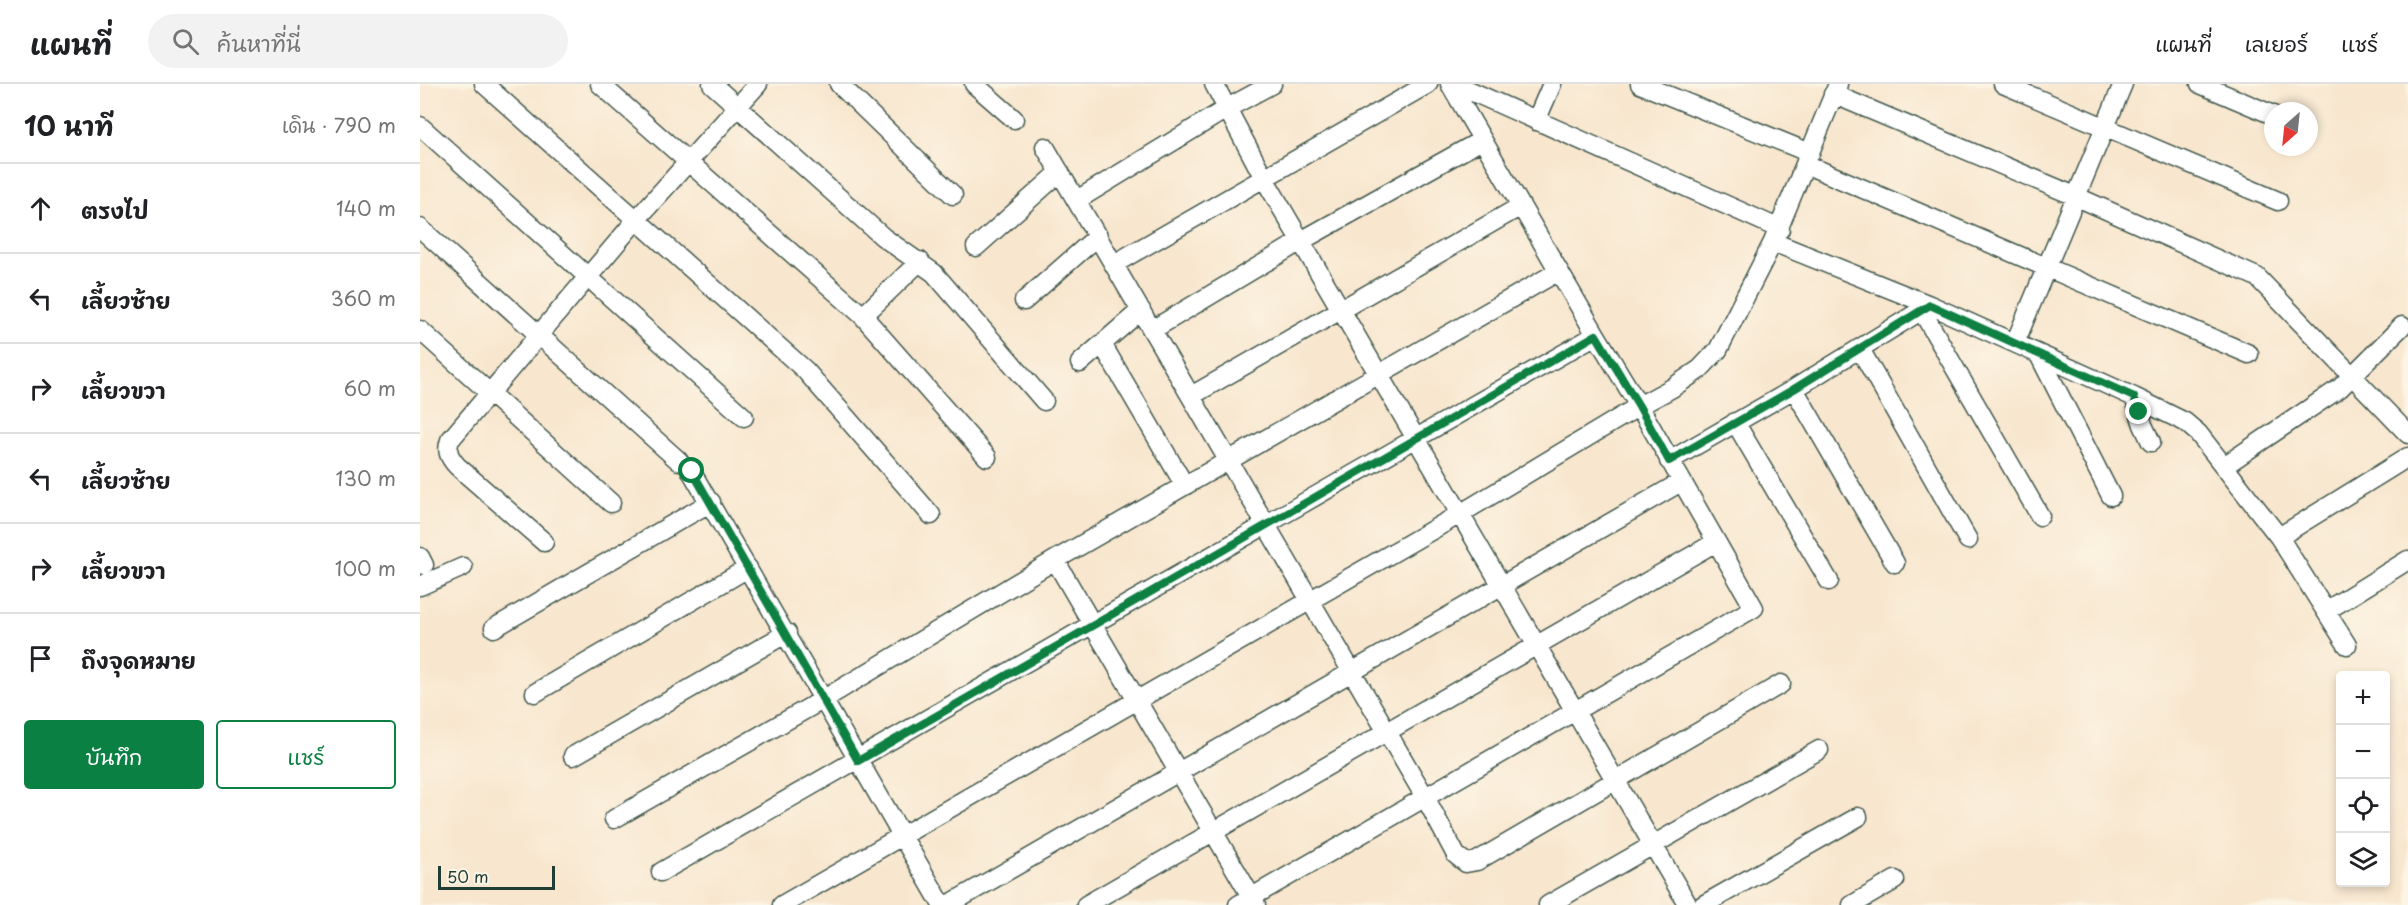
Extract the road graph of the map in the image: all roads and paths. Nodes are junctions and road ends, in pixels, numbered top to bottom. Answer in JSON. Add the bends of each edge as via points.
{"nodes":[{"id":1,"x":484,"y":84,"type":"edge"},
{"id":2,"x":600,"y":84,"type":"edge"},
{"id":3,"x":712,"y":84,"type":"edge"},
{"id":4,"x":758,"y":84,"type":"edge"},
{"id":5,"x":839,"y":84,"type":"edge"},
{"id":6,"x":974,"y":84,"type":"edge"},
{"id":7,"x":1214,"y":84,"type":"edge"},
{"id":8,"x":1272,"y":84,"type":"edge"},
{"id":9,"x":1428,"y":84,"type":"edge"},
{"id":10,"x":1449,"y":84,"type":"edge"},
{"id":11,"x":1455,"y":84,"type":"edge"},
{"id":12,"x":1552,"y":84,"type":"edge"},
{"id":13,"x":1640,"y":84,"type":"edge"},
{"id":14,"x":2003,"y":84,"type":"edge"},
{"id":15,"x":2122,"y":84,"type":"edge"},
{"id":16,"x":2200,"y":84,"type":"edge"},
{"id":17,"x":1836,"y":89,"type":"edge"},
{"id":18,"x":737,"y":107,"type":"junction"},
{"id":19,"x":1226,"y":109,"type":"junction"},
{"id":20,"x":2264,"y":111,"type":"edge"},
{"id":21,"x":1014,"y":119,"type":"dead end"},
{"id":22,"x":1536,"y":121,"type":"junction"},
{"id":23,"x":420,"y":126,"type":"edge"},
{"id":24,"x":2105,"y":127,"type":"junction"},
{"id":25,"x":1482,"y":140,"type":"junction"},
{"id":26,"x":1045,"y":147,"type":"dead end"},
{"id":27,"x":1808,"y":158,"type":"junction"},
{"id":28,"x":688,"y":163,"type":"junction"},
{"id":29,"x":1060,"y":172,"type":"junction"},
{"id":30,"x":1264,"y":178,"type":"junction"},
{"id":31,"x":953,"y":195,"type":"dead end"},
{"id":32,"x":2075,"y":196,"type":"junction"},
{"id":33,"x":1077,"y":201,"type":"junction"},
{"id":34,"x":2278,"y":201,"type":"dead end"},
{"id":35,"x":1521,"y":206,"type":"junction"},
{"id":36,"x":637,"y":219,"type":"junction"},
{"id":37,"x":420,"y":228,"type":"edge"},
{"id":38,"x":1777,"y":235,"type":"junction"},
{"id":39,"x":1098,"y":236,"type":"junction"},
{"id":40,"x":1301,"y":241,"type":"junction"},
{"id":41,"x":976,"y":247,"type":"dead end"},
{"id":42,"x":920,"y":261,"type":"junction"},
{"id":43,"x":1114,"y":264,"type":"junction"},
{"id":44,"x":2046,"y":266,"type":"junction"},
{"id":45,"x":1558,"y":272,"type":"junction"},
{"id":46,"x":589,"y":278,"type":"junction"},
{"id":47,"x":1024,"y":301,"type":"dead end"},
{"id":48,"x":1926,"y":308,"type":"junction"},
{"id":49,"x":1341,"y":309,"type":"junction"},
{"id":50,"x":1141,"y":310,"type":"junction"},
{"id":51,"x":863,"y":316,"type":"junction"},
{"id":52,"x":2402,"y":326,"type":"dead end"},
{"id":53,"x":420,"y":330,"type":"edge"},
{"id":54,"x":1152,"y":330,"type":"junction"},
{"id":55,"x":538,"y":335,"type":"junction"},
{"id":56,"x":1596,"y":335,"type":"junction"},
{"id":57,"x":2015,"y":343,"type":"junction"},
{"id":58,"x":1102,"y":344,"type":"junction"},
{"id":59,"x":1860,"y":349,"type":"junction"},
{"id":60,"x":2249,"y":354,"type":"dead end"},
{"id":61,"x":2039,"y":355,"type":"junction"},
{"id":62,"x":1080,"y":363,"type":"dead end"},
{"id":63,"x":1379,"y":374,"type":"junction"},
{"id":64,"x":2352,"y":377,"type":"junction"},
{"id":65,"x":1794,"y":389,"type":"junction"},
{"id":66,"x":490,"y":391,"type":"junction"},
{"id":67,"x":1191,"y":396,"type":"junction"},
{"id":68,"x":2134,"y":397,"type":"junction"},
{"id":69,"x":1044,"y":400,"type":"dead end"},
{"id":70,"x":1639,"y":406,"type":"junction"},
{"id":71,"x":744,"y":417,"type":"dead end"},
{"id":72,"x":1735,"y":423,"type":"junction"},
{"id":73,"x":2408,"y":434,"type":"edge"},
{"id":74,"x":1416,"y":438,"type":"junction"},
{"id":75,"x":2151,"y":442,"type":"dead end"},
{"id":76,"x":987,"y":457,"type":"dead end"},
{"id":77,"x":2408,"y":457,"type":"edge"},
{"id":78,"x":1229,"y":461,"type":"junction"},
{"id":79,"x":1669,"y":461,"type":"junction"},
{"id":80,"x":2224,"y":466,"type":"junction"},
{"id":81,"x":1681,"y":482,"type":"junction"},
{"id":82,"x":1185,"y":486,"type":"junction"},
{"id":83,"x":2111,"y":496,"type":"dead end"},
{"id":84,"x":711,"y":502,"type":"junction"},
{"id":85,"x":611,"y":503,"type":"dead end"},
{"id":86,"x":1460,"y":514,"type":"junction"},
{"id":87,"x":931,"y":515,"type":"dead end"},
{"id":88,"x":2040,"y":516,"type":"dead end"},
{"id":89,"x":1266,"y":525,"type":"junction"},
{"id":90,"x":2279,"y":537,"type":"junction"},
{"id":91,"x":1968,"y":540,"type":"dead end"},
{"id":92,"x":544,"y":542,"type":"dead end"},
{"id":93,"x":1716,"y":542,"type":"junction"},
{"id":94,"x":1055,"y":560,"type":"junction"},
{"id":95,"x":2408,"y":560,"type":"edge"},
{"id":96,"x":1895,"y":562,"type":"dead end"},
{"id":97,"x":463,"y":567,"type":"dead end"},
{"id":98,"x":748,"y":568,"type":"junction"},
{"id":99,"x":1829,"y":581,"type":"dead end"},
{"id":100,"x":1502,"y":585,"type":"junction"},
{"id":101,"x":420,"y":586,"type":"edge"},
{"id":102,"x":1310,"y":601,"type":"junction"},
{"id":103,"x":2326,"y":611,"type":"junction"},
{"id":104,"x":1092,"y":624,"type":"junction"},
{"id":105,"x":494,"y":628,"type":"dead end"},
{"id":106,"x":786,"y":633,"type":"junction"},
{"id":107,"x":1536,"y":645,"type":"junction"},
{"id":108,"x":2347,"y":645,"type":"dead end"},
{"id":109,"x":1352,"y":672,"type":"junction"},
{"id":110,"x":1781,"y":684,"type":"dead end"},
{"id":111,"x":535,"y":693,"type":"dead end"},
{"id":112,"x":824,"y":699,"type":"junction"},
{"id":113,"x":1137,"y":700,"type":"junction"},
{"id":114,"x":1575,"y":711,"type":"junction"},
{"id":115,"x":1386,"y":731,"type":"junction"},
{"id":116,"x":1819,"y":750,"type":"dead end"},
{"id":117,"x":573,"y":756,"type":"dead end"},
{"id":118,"x":858,"y":761,"type":"junction"},
{"id":119,"x":1178,"y":772,"type":"junction"},
{"id":120,"x":1614,"y":779,"type":"junction"},
{"id":121,"x":1425,"y":797,"type":"junction"},
{"id":122,"x":1858,"y":817,"type":"dead end"},
{"id":123,"x":614,"y":819,"type":"dead end"},
{"id":124,"x":1213,"y":831,"type":"junction"},
{"id":125,"x":903,"y":837,"type":"junction"},
{"id":126,"x":1653,"y":845,"type":"junction"},
{"id":127,"x":661,"y":872,"type":"dead end"},
{"id":128,"x":1895,"y":880,"type":"dead end"},
{"id":129,"x":1248,"y":902,"type":"edge"},
{"id":130,"x":782,"y":905,"type":"edge"},
{"id":131,"x":942,"y":905,"type":"edge"},
{"id":132,"x":948,"y":905,"type":"edge"},
{"id":133,"x":1086,"y":905,"type":"edge"},
{"id":134,"x":1548,"y":905,"type":"edge"},
{"id":135,"x":1688,"y":905,"type":"edge"},
{"id":136,"x":1703,"y":905,"type":"edge"},
{"id":137,"x":1852,"y":905,"type":"edge"}],
"edges":[{"from":1,"to":36,"type":"street"},
{"from":2,"to":28,"type":"street"},
{"from":3,"to":18,"type":"street"},
{"from":4,"to":18,"type":"street"},
{"from":5,"to":31,"type":"street"},
{"from":6,"to":21,"type":"street"},
{"from":7,"to":19,"type":"street"},
{"from":8,"to":19,"type":"street"},
{"from":9,"to":30,"type":"street"},
{"from":10,"to":25,"type":"street"},
{"from":11,"to":22,"type":"street"},
{"from":12,"to":22,"type":"street"},
{"from":13,"to":27,"type":"street"},
{"from":14,"to":24,"type":"street"},
{"from":15,"to":24,"type":"street"},
{"from":16,"to":20,"type":"street"},
{"from":17,"to":27,"type":"street"},
{"from":17,"to":32,"type":"street"},
{"from":18,"to":28,"type":"street"},
{"from":18,"to":42,"type":"street","via":[[883,237]]},
{"from":19,"to":30,"type":"street"},
{"from":19,"to":33,"type":"street"},
{"from":22,"to":38,"type":"street"},
{"from":23,"to":46,"type":"street"},
{"from":24,"to":32,"type":"street"},
{"from":24,"to":34,"type":"street"},
{"from":25,"to":35,"type":"street"},
{"from":25,"to":40,"type":"street"},
{"from":26,"to":29,"type":"street"},
{"from":27,"to":38,"type":"street"},
{"from":27,"to":44,"type":"street"},
{"from":28,"to":36,"type":"street"},
{"from":28,"to":51,"type":"street"},
{"from":29,"to":33,"type":"street"},
{"from":29,"to":41,"type":"street"},
{"from":30,"to":40,"type":"street"},
{"from":30,"to":43,"type":"street"},
{"from":32,"to":44,"type":"street"},
{"from":32,"to":64,"type":"street","via":[[2257,277]]},
{"from":33,"to":39,"type":"street"},
{"from":35,"to":45,"type":"street"},
{"from":35,"to":49,"type":"street"},
{"from":36,"to":46,"type":"street"},
{"from":36,"to":87,"type":"street","via":[[806,370]]},
{"from":37,"to":55,"type":"street"},
{"from":38,"to":48,"type":"street"},
{"from":38,"to":70,"type":"street","via":[[1718,350],[1700,369]]},
{"from":39,"to":43,"type":"street"},
{"from":39,"to":47,"type":"street"},
{"from":40,"to":49,"type":"street"},
{"from":40,"to":54,"type":"street"},
{"from":42,"to":51,"type":"street"},
{"from":42,"to":69,"type":"street"},
{"from":43,"to":50,"type":"street"},
{"from":44,"to":57,"type":"street"},
{"from":44,"to":60,"type":"street"},
{"from":45,"to":56,"type":"street"},
{"from":45,"to":63,"type":"street"},
{"from":46,"to":55,"type":"street"},
{"from":46,"to":71,"type":"street"},
{"from":48,"to":57,"type":"street"},
{"from":48,"to":59,"type":"street"},
{"from":48,"to":88,"type":"street"},
{"from":49,"to":63,"type":"street"},
{"from":49,"to":67,"type":"street"},
{"from":50,"to":54,"type":"street"},
{"from":50,"to":58,"type":"street"},
{"from":51,"to":76,"type":"street"},
{"from":52,"to":64,"type":"street"},
{"from":53,"to":66,"type":"street"},
{"from":54,"to":67,"type":"street"},
{"from":55,"to":66,"type":"street"},
{"from":55,"to":84,"type":"street","via":[[685,466]]},
{"from":56,"to":70,"type":"street"},
{"from":56,"to":74,"type":"street"},
{"from":57,"to":61,"type":"street"},
{"from":58,"to":62,"type":"street"},
{"from":58,"to":82,"type":"street"},
{"from":59,"to":65,"type":"street"},
{"from":59,"to":91,"type":"street"},
{"from":61,"to":68,"type":"street"},
{"from":61,"to":83,"type":"street"},
{"from":63,"to":74,"type":"street"},
{"from":63,"to":78,"type":"street"},
{"from":64,"to":73,"type":"street"},
{"from":64,"to":80,"type":"street"},
{"from":65,"to":72,"type":"street"},
{"from":65,"to":96,"type":"street"},
{"from":66,"to":85,"type":"street"},
{"from":66,"to":92,"type":"street","via":[[450,440],[450,459]]},
{"from":67,"to":78,"type":"street"},
{"from":68,"to":75,"type":"street"},
{"from":68,"to":80,"type":"street","via":[[2185,422]]},
{"from":70,"to":79,"type":"street"},
{"from":70,"to":86,"type":"street"},
{"from":72,"to":79,"type":"street"},
{"from":72,"to":99,"type":"street"},
{"from":74,"to":86,"type":"street"},
{"from":74,"to":89,"type":"street"},
{"from":77,"to":90,"type":"street"},
{"from":78,"to":82,"type":"street"},
{"from":78,"to":89,"type":"street"},
{"from":79,"to":81,"type":"street"},
{"from":80,"to":90,"type":"street"},
{"from":81,"to":93,"type":"street"},
{"from":81,"to":100,"type":"street"},
{"from":82,"to":94,"type":"street"},
{"from":84,"to":98,"type":"street"},
{"from":84,"to":105,"type":"street"},
{"from":86,"to":100,"type":"street"},
{"from":86,"to":102,"type":"street"},
{"from":89,"to":102,"type":"street"},
{"from":89,"to":104,"type":"street"},
{"from":90,"to":103,"type":"street"},
{"from":93,"to":107,"type":"street"},
{"from":93,"to":114,"type":"street","via":[[1755,608]]},
{"from":94,"to":104,"type":"street"},
{"from":94,"to":112,"type":"street"},
{"from":95,"to":103,"type":"street"},
{"from":97,"to":101,"type":"street"},
{"from":98,"to":106,"type":"street"},
{"from":98,"to":111,"type":"street"},
{"from":100,"to":107,"type":"street"},
{"from":100,"to":109,"type":"street"},
{"from":102,"to":109,"type":"street"},
{"from":102,"to":113,"type":"street"},
{"from":103,"to":108,"type":"street"},
{"from":104,"to":113,"type":"street"},
{"from":104,"to":118,"type":"street"},
{"from":106,"to":112,"type":"street"},
{"from":106,"to":117,"type":"street"},
{"from":107,"to":114,"type":"street"},
{"from":107,"to":115,"type":"street"},
{"from":109,"to":115,"type":"street"},
{"from":109,"to":119,"type":"street"},
{"from":110,"to":120,"type":"street"},
{"from":112,"to":118,"type":"street"},
{"from":112,"to":123,"type":"street"},
{"from":113,"to":119,"type":"street"},
{"from":113,"to":125,"type":"street"},
{"from":114,"to":120,"type":"street"},
{"from":114,"to":121,"type":"street"},
{"from":115,"to":121,"type":"street"},
{"from":115,"to":124,"type":"street"},
{"from":116,"to":126,"type":"street"},
{"from":118,"to":125,"type":"street"},
{"from":118,"to":127,"type":"street"},
{"from":119,"to":124,"type":"street"},
{"from":119,"to":132,"type":"street"},
{"from":120,"to":121,"type":"street","via":[[1477,861],[1466,863],[1456,855]]},
{"from":120,"to":126,"type":"street"},
{"from":121,"to":129,"type":"street"},
{"from":122,"to":136,"type":"street"},
{"from":124,"to":129,"type":"street"},
{"from":124,"to":133,"type":"street"},
{"from":125,"to":130,"type":"street"},
{"from":125,"to":131,"type":"street"},
{"from":126,"to":134,"type":"street"},
{"from":126,"to":135,"type":"street"},
{"from":128,"to":137,"type":"street"}]}
